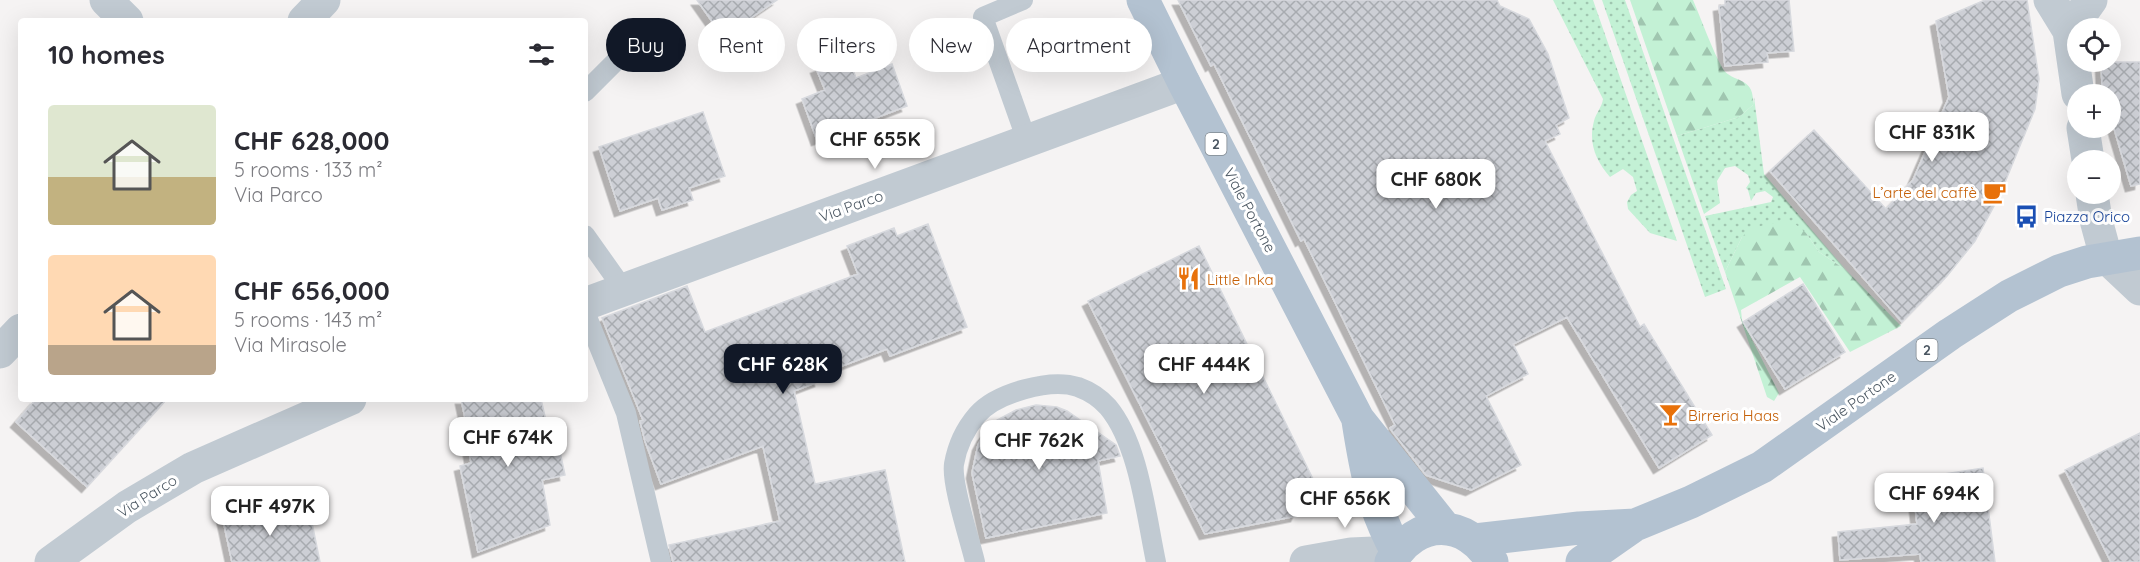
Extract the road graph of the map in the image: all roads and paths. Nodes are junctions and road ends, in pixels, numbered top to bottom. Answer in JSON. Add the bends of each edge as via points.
{"nodes":[{"id":1,"x":106,"y":0,"type":"edge"},
{"id":2,"x":324,"y":0,"type":"edge"},
{"id":3,"x":1023,"y":0,"type":"edge"},
{"id":4,"x":1143,"y":0,"type":"edge"},
{"id":5,"x":2050,"y":0,"type":"edge"},
{"id":6,"x":2091,"y":0,"type":"edge"},
{"id":7,"x":124,"y":18,"type":"edge"},
{"id":8,"x":307,"y":18,"type":"edge"},
{"id":9,"x":2078,"y":18,"type":"edge"},
{"id":10,"x":2067,"y":28,"type":"edge"},
{"id":11,"x":606,"y":71,"type":"edge"},
{"id":12,"x":1184,"y":83,"type":"junction"},
{"id":13,"x":588,"y":89,"type":"edge"},
{"id":14,"x":1027,"y":141,"type":"junction"},
{"id":15,"x":2094,"y":204,"type":"edge"},
{"id":16,"x":588,"y":239,"type":"edge"},
{"id":17,"x":2140,"y":253,"type":"edge"},
{"id":18,"x":2106,"y":257,"type":"junction"},
{"id":19,"x":2140,"y":289,"type":"edge"},
{"id":20,"x":624,"y":290,"type":"junction"},
{"id":21,"x":588,"y":303,"type":"edge"},
{"id":22,"x":588,"y":319,"type":"edge"},
{"id":23,"x":18,"y":333,"type":"edge"},
{"id":24,"x":0,"y":352,"type":"edge"},
{"id":25,"x":343,"y":402,"type":"edge"},
{"id":26,"x":1358,"y":419,"type":"junction"},
{"id":27,"x":1635,"y":525,"type":"junction"},
{"id":28,"x":1445,"y":528,"type":"junction"},
{"id":29,"x":1483,"y":551,"type":"edge"},
{"id":30,"x":1394,"y":557,"type":"edge"},
{"id":31,"x":51,"y":562,"type":"edge"},
{"id":32,"x":661,"y":562,"type":"edge"},
{"id":33,"x":975,"y":562,"type":"edge"},
{"id":34,"x":1156,"y":562,"type":"edge"},
{"id":35,"x":1306,"y":562,"type":"edge"},
{"id":36,"x":1581,"y":562,"type":"edge"}],
"edges":[{"from":1,"to":7,"type":"street"},
{"from":2,"to":8,"type":"street"},
{"from":3,"to":14,"type":"lane","via":[[983,17]]},
{"from":4,"to":12,"type":"main road","name":"Viale Portone","number":"2"},
{"from":5,"to":10,"type":"street"},
{"from":6,"to":9,"type":"street"},
{"from":11,"to":13,"type":"lane"},
{"from":12,"to":14,"type":"street","name":"Via Parco"},
{"from":12,"to":26,"type":"main road","name":"Viale Portone","number":"2"},
{"from":14,"to":20,"type":"street","name":"Via Parco"},
{"from":15,"to":18,"type":"street"},
{"from":16,"to":20,"type":"lane"},
{"from":17,"to":18,"type":"main road","number":"2"},
{"from":18,"to":19,"type":"street"},
{"from":18,"to":27,"type":"main road","name":"Viale Portone","number":"2","via":[[2059,271],[2009,296],[1762,467]]},
{"from":20,"to":21,"type":"street","name":"Via Parco"},
{"from":22,"to":32,"type":"lane","via":[[626,413]]},
{"from":23,"to":24,"type":"street"},
{"from":25,"to":31,"type":"street","name":"Via Parco","via":[[193,468],[127,507]]},
{"from":26,"to":28,"type":"main road","name":"Viale Portone","number":"2"},
{"from":26,"to":30,"type":"main road","name":"Viale Portone","number":"2","via":[[1367,477]]},
{"from":27,"to":29,"type":"main road","name":"Viale Portone","number":"2","via":[[1579,528]]},
{"from":27,"to":36,"type":"main road","name":"Viale Portone","number":"2"},
{"from":28,"to":29,"type":"main road","via":[[1461,532]]},
{"from":28,"to":30,"type":"main road","via":[[1418,534]]},
{"from":30,"to":35,"type":"street","via":[[1351,554]]},
{"from":33,"to":34,"type":"lane","via":[[954,468],[966,430],[992,402],[1011,393],[1053,385],[1076,386],[1095,395],[1120,425],[1134,462]]}]}
